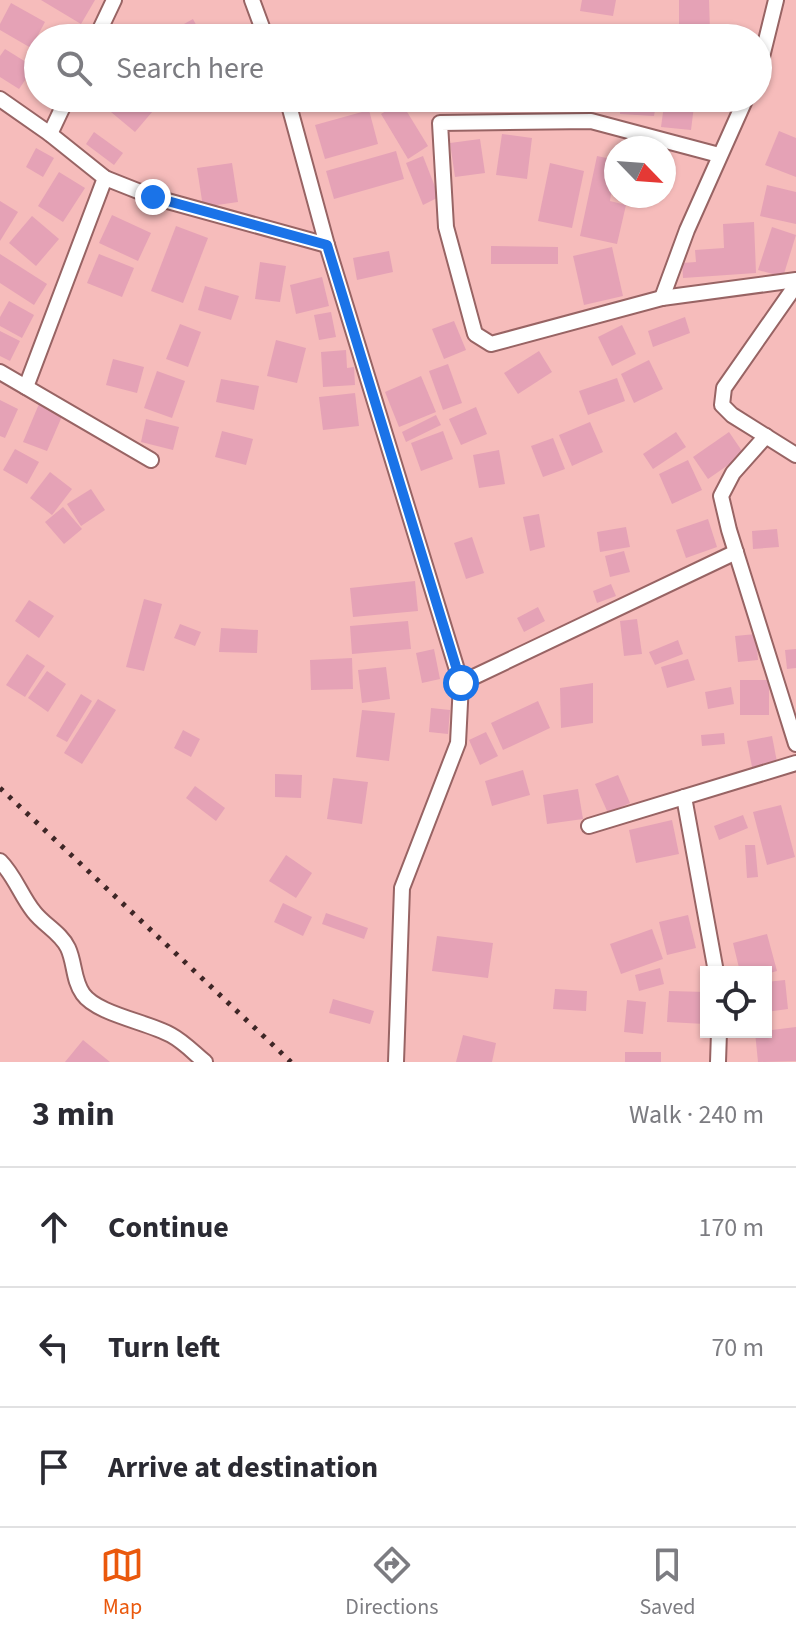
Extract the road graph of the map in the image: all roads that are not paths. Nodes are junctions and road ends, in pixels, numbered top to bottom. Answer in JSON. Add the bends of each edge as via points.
{"nodes":[{"id":1,"x":114,"y":0,"type":"edge"},
{"id":2,"x":252,"y":0,"type":"edge"},
{"id":3,"x":776,"y":0,"type":"edge"},
{"id":4,"x":103,"y":24,"type":"edge"},
{"id":5,"x":261,"y":24,"type":"edge"},
{"id":6,"x":770,"y":24,"type":"edge"},
{"id":7,"x":0,"y":99,"type":"edge"},
{"id":8,"x":60,"y":112,"type":"edge"},
{"id":9,"x":291,"y":112,"type":"edge"},
{"id":10,"x":739,"y":112,"type":"edge"},
{"id":11,"x":50,"y":134,"type":"junction"},
{"id":12,"x":719,"y":155,"type":"junction"},
{"id":13,"x":105,"y":178,"type":"junction"},
{"id":14,"x":327,"y":245,"type":"junction"},
{"id":15,"x":796,"y":283,"type":"edge"},
{"id":16,"x":662,"y":298,"type":"junction"},
{"id":17,"x":0,"y":372,"type":"edge"},
{"id":18,"x":26,"y":387,"type":"junction"},
{"id":19,"x":766,"y":436,"type":"junction"},
{"id":20,"x":796,"y":455,"type":"edge"},
{"id":21,"x":151,"y":460,"type":"dead end"},
{"id":22,"x":736,"y":552,"type":"junction"},
{"id":23,"x":461,"y":683,"type":"junction"},
{"id":24,"x":796,"y":744,"type":"edge"},
{"id":25,"x":796,"y":763,"type":"edge"},
{"id":26,"x":684,"y":797,"type":"junction"},
{"id":27,"x":589,"y":826,"type":"dead end"},
{"id":28,"x":0,"y":861,"type":"edge"},
{"id":29,"x":715,"y":966,"type":"edge"},
{"id":30,"x":719,"y":1038,"type":"edge"},
{"id":31,"x":205,"y":1062,"type":"edge"},
{"id":32,"x":396,"y":1062,"type":"edge"},
{"id":33,"x":718,"y":1062,"type":"edge"}],
"edges":[{"from":1,"to":4,"type":"street"},
{"from":2,"to":5,"type":"street"},
{"from":3,"to":6,"type":"street"},
{"from":7,"to":11,"type":"street"},
{"from":8,"to":11,"type":"street"},
{"from":9,"to":14,"type":"street"},
{"from":10,"to":12,"type":"street"},
{"from":11,"to":13,"type":"street"},
{"from":12,"to":16,"type":"street"},
{"from":12,"to":16,"type":"street","via":[[591,121],[440,123],[446,227],[475,334],[491,344],[513,341]]},
{"from":13,"to":14,"type":"street","via":[[181,206]]},
{"from":13,"to":18,"type":"street"},
{"from":14,"to":23,"type":"street"},
{"from":15,"to":16,"type":"street"},
{"from":15,"to":19,"type":"street","via":[[724,388],[722,405]]},
{"from":17,"to":18,"type":"street"},
{"from":18,"to":21,"type":"street"},
{"from":19,"to":20,"type":"street"},
{"from":19,"to":22,"type":"street","via":[[733,473],[721,496]]},
{"from":22,"to":23,"type":"street"},
{"from":22,"to":24,"type":"street"},
{"from":23,"to":32,"type":"street","via":[[458,743],[402,888]]},
{"from":25,"to":26,"type":"street"},
{"from":26,"to":27,"type":"street"},
{"from":26,"to":29,"type":"street"},
{"from":28,"to":31,"type":"street","via":[[35,913],[67,944],[84,996],[104,1010],[174,1036]]},
{"from":30,"to":33,"type":"street"}]}
